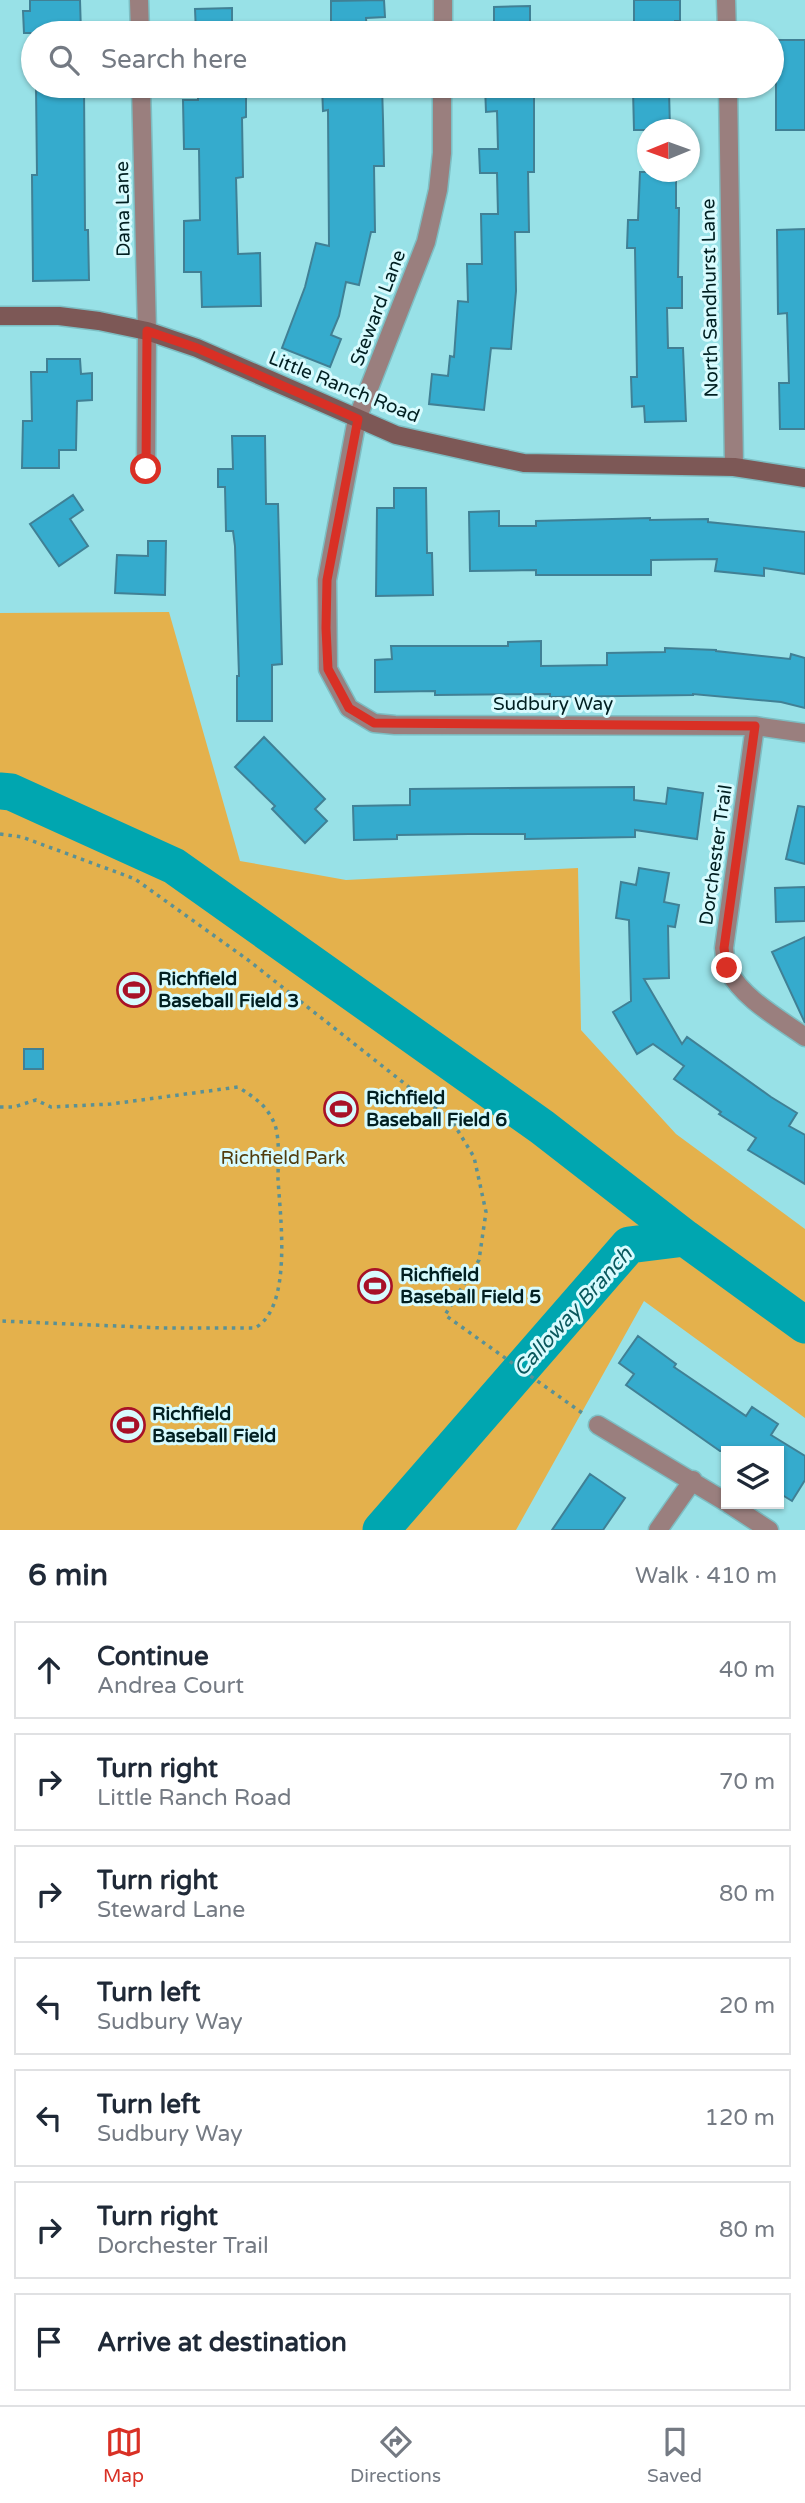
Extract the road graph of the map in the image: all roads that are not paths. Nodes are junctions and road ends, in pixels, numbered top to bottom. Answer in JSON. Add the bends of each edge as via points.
{"nodes":[{"id":1,"x":139,"y":0,"type":"edge"},
{"id":2,"x":443,"y":0,"type":"edge"},
{"id":3,"x":726,"y":0,"type":"edge"},
{"id":4,"x":140,"y":21,"type":"edge"},
{"id":5,"x":443,"y":21,"type":"edge"},
{"id":6,"x":727,"y":21,"type":"edge"},
{"id":7,"x":141,"y":98,"type":"edge"},
{"id":8,"x":442,"y":98,"type":"edge"},
{"id":9,"x":728,"y":98,"type":"edge"},
{"id":10,"x":0,"y":316,"type":"edge"},
{"id":11,"x":147,"y":331,"type":"junction"},
{"id":12,"x":358,"y":419,"type":"junction"},
{"id":13,"x":734,"y":467,"type":"junction"},
{"id":14,"x":146,"y":469,"type":"dead end"},
{"id":15,"x":805,"y":478,"type":"edge"},
{"id":16,"x":328,"y":669,"type":"joint"},
{"id":17,"x":755,"y":726,"type":"junction"},
{"id":18,"x":805,"y":733,"type":"edge"},
{"id":19,"x":805,"y":1037,"type":"edge"},
{"id":20,"x":598,"y":1424,"type":"road end"},
{"id":21,"x":693,"y":1480,"type":"junction"},
{"id":22,"x":721,"y":1498,"type":"edge"},
{"id":23,"x":737,"y":1509,"type":"edge"},
{"id":24,"x":658,"y":1530,"type":"edge"},
{"id":25,"x":769,"y":1530,"type":"edge"}],
"edges":[{"from":1,"to":4,"type":"street"},
{"from":2,"to":5,"type":"street"},
{"from":3,"to":6,"type":"street"},
{"from":7,"to":11,"type":"street","name":"Dana Lane"},
{"from":8,"to":12,"type":"street","name":"Steward Lane","via":[[438,190],[426,242]]},
{"from":9,"to":13,"type":"street","name":"North Sandhurst Lane"},
{"from":10,"to":11,"type":"street","name":"Little Ranch Road","via":[[59,316]]},
{"from":11,"to":12,"type":"street","name":"Little Ranch Road","via":[[197,348]]},
{"from":11,"to":14,"type":"street","name":"Dana Lane"},
{"from":12,"to":13,"type":"street","name":"Little Ranch Road","via":[[396,435],[524,463]]},
{"from":12,"to":16,"type":"street","name":"Steward Lane","via":[[327,580]]},
{"from":13,"to":15,"type":"street","name":"Little Ranch Road"},
{"from":16,"to":17,"type":"street","name":"Sudbury Way","via":[[349,708],[374,723]]},
{"from":17,"to":18,"type":"street","name":"Sudbury Way"},
{"from":17,"to":19,"type":"street","name":"Dorchester Trail","via":[[724,948],[727,968],[756,1001]]},
{"from":20,"to":21,"type":"street"},
{"from":21,"to":22,"type":"street"},
{"from":21,"to":24,"type":"street"},
{"from":23,"to":25,"type":"street"}]}
